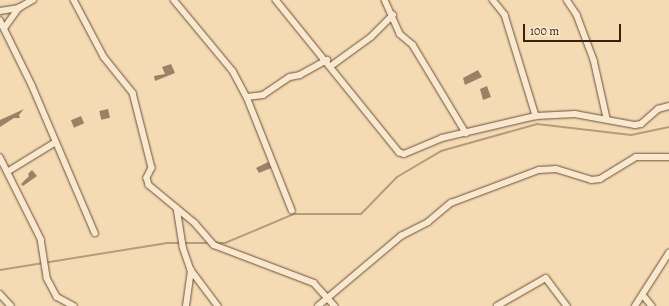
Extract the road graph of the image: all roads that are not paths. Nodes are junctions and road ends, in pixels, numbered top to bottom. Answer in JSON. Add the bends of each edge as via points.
{"nodes":[{"id":1,"x":33,"y":0,"type":"edge"},
{"id":2,"x":74,"y":0,"type":"edge"},
{"id":3,"x":174,"y":0,"type":"edge"},
{"id":4,"x":276,"y":0,"type":"edge"},
{"id":5,"x":385,"y":0,"type":"edge"},
{"id":6,"x":493,"y":0,"type":"edge"},
{"id":7,"x":567,"y":0,"type":"edge"},
{"id":8,"x":19,"y":8,"type":"junction"},
{"id":9,"x":0,"y":11,"type":"edge"},
{"id":10,"x":392,"y":15,"type":"junction"},
{"id":11,"x":0,"y":20,"type":"edge"},
{"id":12,"x":5,"y":27,"type":"junction"},
{"id":13,"x":326,"y":60,"type":"junction"},
{"id":14,"x":331,"y":66,"type":"junction"},
{"id":15,"x":247,"y":97,"type":"junction"},
{"id":16,"x":669,"y":106,"type":"edge"},
{"id":17,"x":536,"y":116,"type":"junction"},
{"id":18,"x":607,"y":118,"type":"junction"},
{"id":19,"x":466,"y":132,"type":"junction"},
{"id":20,"x":56,"y":142,"type":"junction"},
{"id":21,"x":0,"y":157,"type":"edge"},
{"id":22,"x":669,"y":157,"type":"edge"},
{"id":23,"x":7,"y":172,"type":"junction"},
{"id":24,"x":177,"y":207,"type":"junction"},
{"id":25,"x":292,"y":210,"type":"dead end"},
{"id":26,"x":95,"y":233,"type":"dead end"},
{"id":27,"x":669,"y":254,"type":"edge"},
{"id":28,"x":192,"y":270,"type":"junction"},
{"id":29,"x":0,"y":294,"type":"edge"},
{"id":30,"x":643,"y":295,"type":"junction"},
{"id":31,"x":328,"y":298,"type":"junction"},
{"id":32,"x":11,"y":306,"type":"edge"},
{"id":33,"x":74,"y":306,"type":"edge"},
{"id":34,"x":186,"y":306,"type":"edge"},
{"id":35,"x":218,"y":306,"type":"edge"},
{"id":36,"x":318,"y":306,"type":"edge"},
{"id":37,"x":335,"y":306,"type":"edge"},
{"id":38,"x":497,"y":306,"type":"edge"},
{"id":39,"x":567,"y":306,"type":"edge"},
{"id":40,"x":635,"y":306,"type":"edge"},
{"id":41,"x":652,"y":306,"type":"edge"}],
"edges":[{"from":1,"to":8,"type":"street"},
{"from":2,"to":24,"type":"street","via":[[104,57],[133,93],[152,168],[147,178],[150,185]]},
{"from":3,"to":15,"type":"street","via":[[232,71]]},
{"from":4,"to":13,"type":"street"},
{"from":5,"to":10,"type":"street"},
{"from":6,"to":17,"type":"street","via":[[505,15]]},
{"from":7,"to":18,"type":"street","via":[[576,15],[594,60]]},
{"from":8,"to":9,"type":"street"},
{"from":8,"to":12,"type":"street"},
{"from":10,"to":14,"type":"street","via":[[371,37]]},
{"from":10,"to":19,"type":"street","via":[[400,34],[413,45]]},
{"from":11,"to":12,"type":"street"},
{"from":12,"to":20,"type":"street"},
{"from":13,"to":14,"type":"street"},
{"from":13,"to":15,"type":"street","via":[[307,72],[290,77],[263,95]]},
{"from":14,"to":19,"type":"street","via":[[399,152],[408,154],[430,142]]},
{"from":15,"to":25,"type":"street"},
{"from":16,"to":18,"type":"street","via":[[658,109],[641,124]]},
{"from":17,"to":18,"type":"street","via":[[575,114]]},
{"from":17,"to":19,"type":"street"},
{"from":20,"to":23,"type":"street"},
{"from":20,"to":26,"type":"street"},
{"from":21,"to":23,"type":"street"},
{"from":22,"to":31,"type":"street","via":[[636,157],[600,179],[592,180],[556,169],[539,170],[451,203],[428,222],[401,236]]},
{"from":23,"to":33,"type":"street","via":[[41,239],[49,284],[57,297]]},
{"from":24,"to":28,"type":"street","via":[[183,247]]},
{"from":24,"to":31,"type":"street","via":[[214,245],[314,283]]},
{"from":27,"to":30,"type":"street"},
{"from":28,"to":34,"type":"street"},
{"from":28,"to":35,"type":"street"},
{"from":29,"to":32,"type":"street"},
{"from":30,"to":40,"type":"street"},
{"from":30,"to":41,"type":"street"},
{"from":31,"to":36,"type":"street"},
{"from":31,"to":37,"type":"street"},
{"from":38,"to":39,"type":"street","via":[[546,278]]}]}
